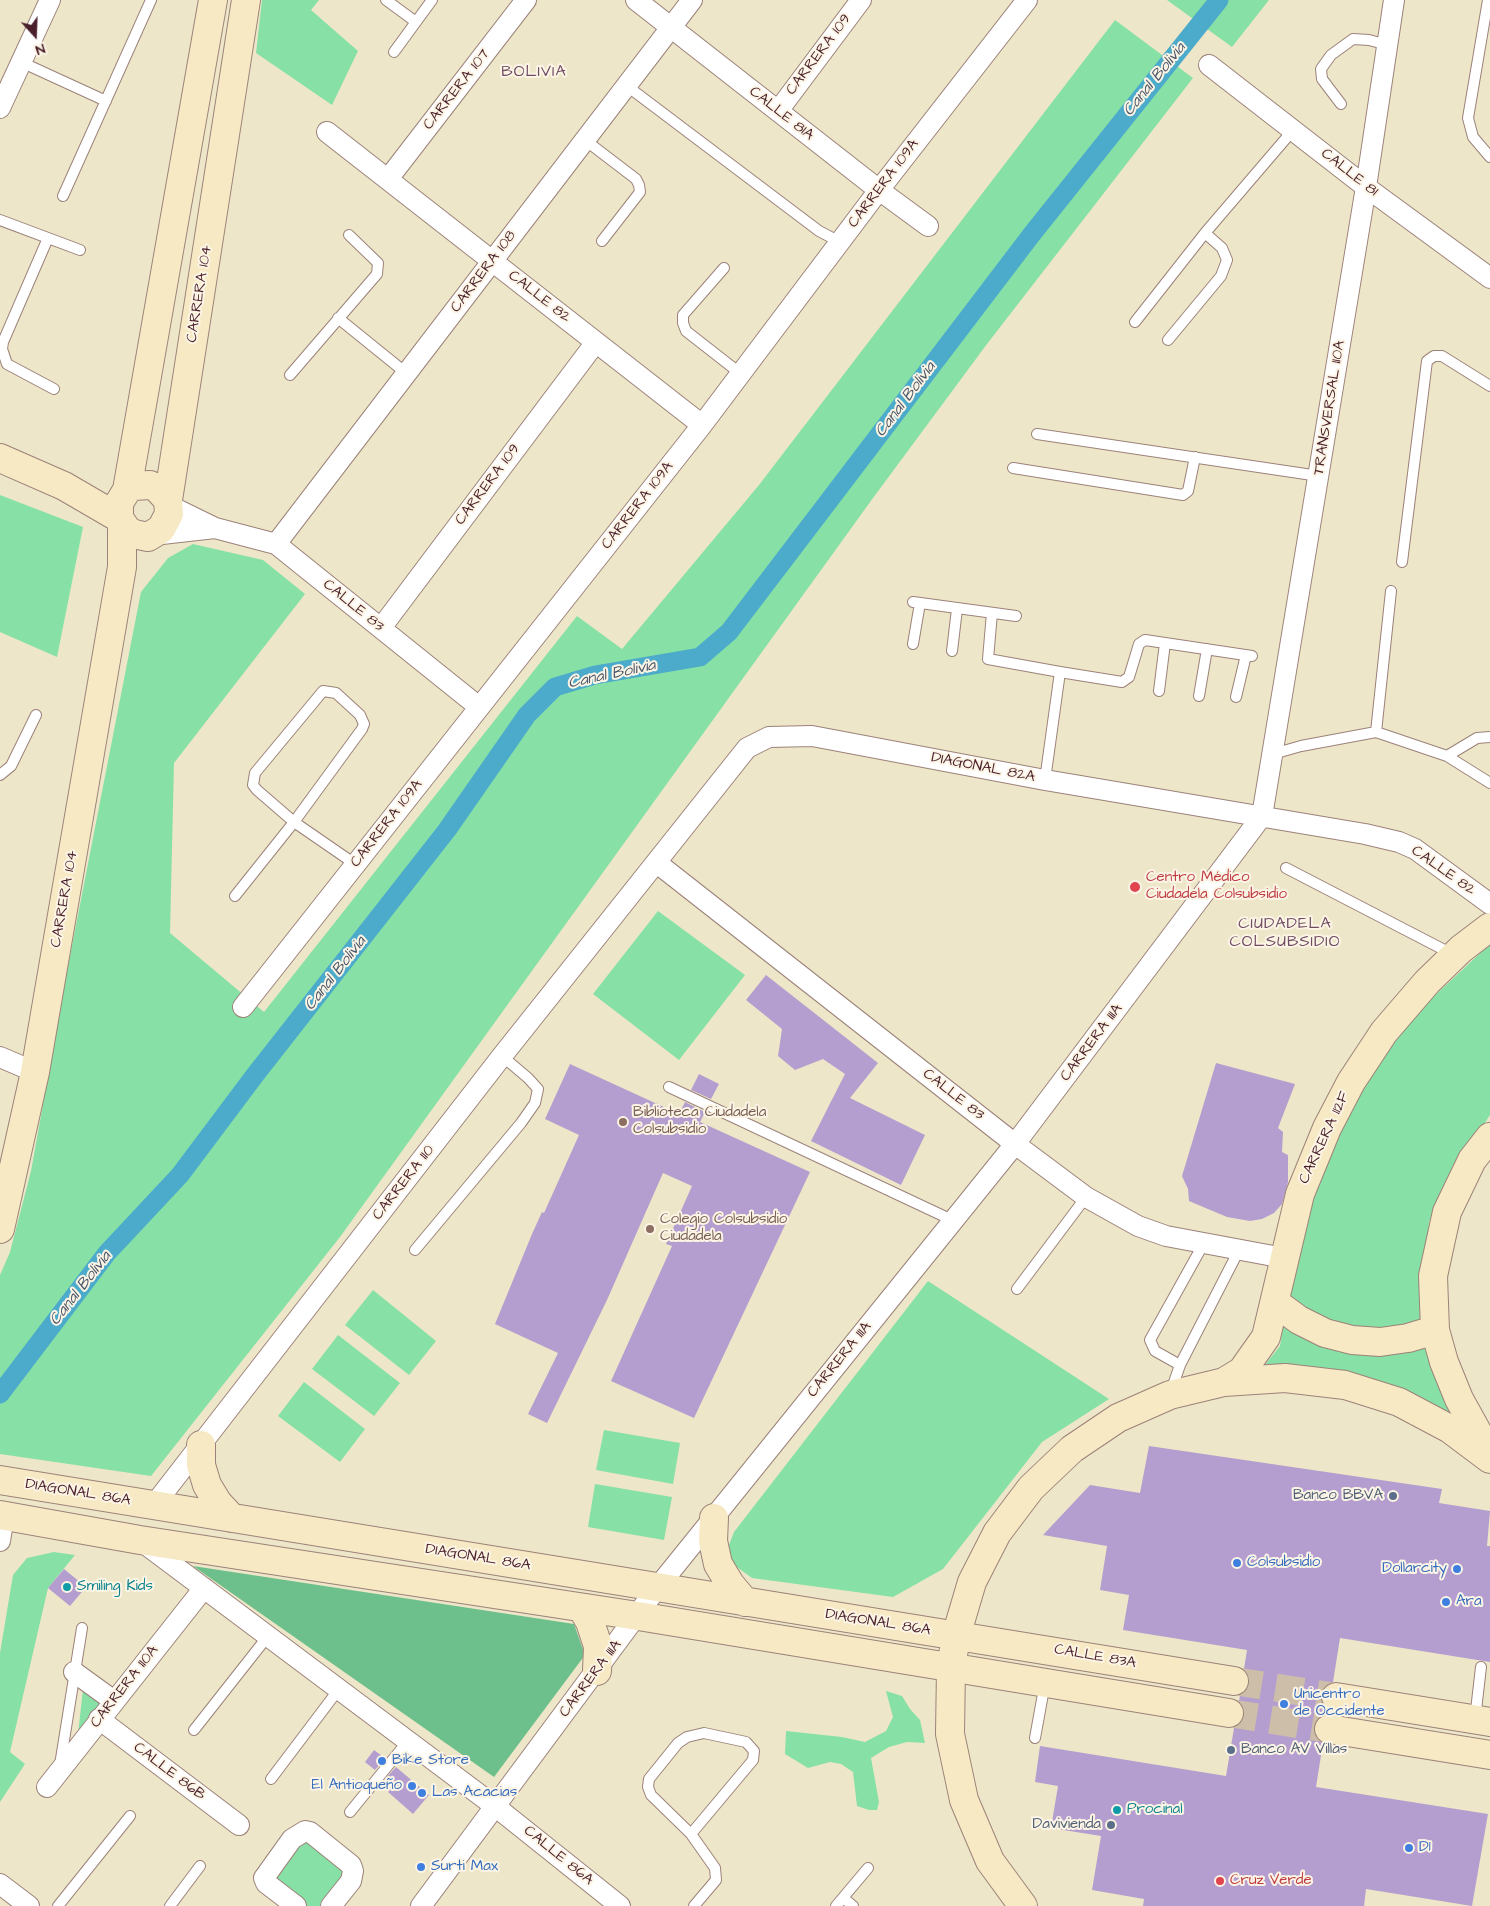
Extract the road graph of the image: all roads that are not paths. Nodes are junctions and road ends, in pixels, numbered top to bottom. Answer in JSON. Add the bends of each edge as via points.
{"nodes":[{"id":1,"x":50,"y":0,"type":"edge"},
{"id":2,"x":151,"y":0,"type":"edge"},
{"id":3,"x":213,"y":0,"type":"edge"},
{"id":4,"x":246,"y":0,"type":"edge"},
{"id":5,"x":386,"y":0,"type":"edge"},
{"id":6,"x":432,"y":0,"type":"edge"},
{"id":7,"x":526,"y":0,"type":"edge"},
{"id":8,"x":636,"y":0,"type":"edge"},
{"id":9,"x":692,"y":0,"type":"edge"},
{"id":10,"x":861,"y":0,"type":"edge"},
{"id":11,"x":1027,"y":0,"type":"edge"},
{"id":12,"x":1394,"y":0,"type":"edge"},
{"id":13,"x":1488,"y":0,"type":"edge"},
{"id":14,"x":416,"y":22,"type":"junction"},
{"id":15,"x":671,"y":28,"type":"junction"},
{"id":16,"x":1388,"y":45,"type":"junction"},
{"id":17,"x":394,"y":52,"type":"dead end"},
{"id":18,"x":21,"y":62,"type":"junction"},
{"id":19,"x":1209,"y":64,"type":"dead end"},
{"id":20,"x":626,"y":86,"type":"junction"},
{"id":21,"x":106,"y":101,"type":"junction"},
{"id":22,"x":1341,"y":104,"type":"dead end"},
{"id":23,"x":0,"y":108,"type":"edge"},
{"id":24,"x":778,"y":111,"type":"junction"},
{"id":25,"x":1294,"y":129,"type":"junction"},
{"id":26,"x":328,"y":132,"type":"dead end"},
{"id":27,"x":585,"y":140,"type":"junction"},
{"id":28,"x":1490,"y":142,"type":"edge"},
{"id":29,"x":1486,"y":155,"type":"edge"},
{"id":30,"x":388,"y":180,"type":"junction"},
{"id":31,"x":1366,"y":187,"type":"junction"},
{"id":32,"x":879,"y":190,"type":"junction"},
{"id":33,"x":62,"y":196,"type":"dead end"},
{"id":34,"x":0,"y":220,"type":"edge"},
{"id":35,"x":928,"y":226,"type":"dead end"},
{"id":36,"x":1205,"y":234,"type":"junction"},
{"id":37,"x":349,"y":235,"type":"dead end"},
{"id":38,"x":48,"y":238,"type":"junction"},
{"id":39,"x":602,"y":241,"type":"dead end"},
{"id":40,"x":840,"y":242,"type":"junction"},
{"id":41,"x":80,"y":250,"type":"dead end"},
{"id":42,"x":492,"y":261,"type":"junction"},
{"id":43,"x":724,"y":268,"type":"dead end"},
{"id":44,"x":1490,"y":278,"type":"edge"},
{"id":45,"x":338,"y":318,"type":"junction"},
{"id":46,"x":1135,"y":322,"type":"dead end"},
{"id":47,"x":1168,"y":340,"type":"dead end"},
{"id":48,"x":596,"y":342,"type":"junction"},
{"id":49,"x":406,"y":373,"type":"junction"},
{"id":50,"x":741,"y":374,"type":"junction"},
{"id":51,"x":290,"y":375,"type":"dead end"},
{"id":52,"x":1490,"y":386,"type":"edge"},
{"id":53,"x":54,"y":389,"type":"dead end"},
{"id":54,"x":702,"y":425,"type":"junction"},
{"id":55,"x":1037,"y":434,"type":"dead end"},
{"id":56,"x":1195,"y":457,"type":"junction"},
{"id":57,"x":0,"y":458,"type":"edge"},
{"id":58,"x":1013,"y":468,"type":"dead end"},
{"id":59,"x":1319,"y":476,"type":"junction"},
{"id":60,"x":169,"y":503,"type":"junction"},
{"id":61,"x":131,"y":517,"type":"junction"},
{"id":62,"x":215,"y":528,"type":"junction"},
{"id":63,"x":276,"y":544,"type":"junction"},
{"id":64,"x":1402,"y":562,"type":"dead end"},
{"id":65,"x":1391,"y":591,"type":"dead end"},
{"id":66,"x":957,"y":609,"type":"junction"},
{"id":67,"x":992,"y":613,"type":"junction"},
{"id":68,"x":1016,"y":616,"type":"dead end"},
{"id":69,"x":381,"y":628,"type":"junction"},
{"id":70,"x":1165,"y":643,"type":"junction"},
{"id":71,"x":913,"y":644,"type":"dead end"},
{"id":72,"x":1206,"y":649,"type":"junction"},
{"id":73,"x":952,"y":651,"type":"dead end"},
{"id":74,"x":1060,"y":672,"type":"junction"},
{"id":75,"x":1159,"y":691,"type":"dead end"},
{"id":76,"x":1199,"y":696,"type":"dead end"},
{"id":77,"x":1236,"y":697,"type":"dead end"},
{"id":78,"x":479,"y":707,"type":"junction"},
{"id":79,"x":36,"y":715,"type":"dead end"},
{"id":80,"x":1376,"y":732,"type":"junction"},
{"id":81,"x":1490,"y":737,"type":"edge"},
{"id":82,"x":1273,"y":754,"type":"junction"},
{"id":83,"x":1447,"y":756,"type":"junction"},
{"id":84,"x":0,"y":775,"type":"edge"},
{"id":85,"x":1045,"y":780,"type":"junction"},
{"id":86,"x":1490,"y":783,"type":"edge"},
{"id":87,"x":1262,"y":816,"type":"junction"},
{"id":88,"x":294,"y":822,"type":"junction"},
{"id":89,"x":1365,"y":834,"type":"joint"},
{"id":90,"x":657,"y":863,"type":"junction"},
{"id":91,"x":356,"y":864,"type":"junction"},
{"id":92,"x":1286,"y":868,"type":"dead end"},
{"id":93,"x":235,"y":896,"type":"dead end"},
{"id":94,"x":1490,"y":904,"type":"edge"},
{"id":95,"x":1490,"y":926,"type":"edge"},
{"id":96,"x":1454,"y":956,"type":"junction"},
{"id":97,"x":243,"y":1008,"type":"dead end"},
{"id":98,"x":502,"y":1056,"type":"junction"},
{"id":99,"x":0,"y":1057,"type":"edge"},
{"id":100,"x":35,"y":1072,"type":"junction"},
{"id":101,"x":669,"y":1087,"type":"dead end"},
{"id":102,"x":1490,"y":1137,"type":"edge"},
{"id":103,"x":1015,"y":1144,"type":"junction"},
{"id":104,"x":1086,"y":1197,"type":"junction"},
{"id":105,"x":952,"y":1220,"type":"junction"},
{"id":106,"x":0,"y":1229,"type":"edge"},
{"id":107,"x":1204,"y":1244,"type":"junction"},
{"id":108,"x":415,"y":1250,"type":"dead end"},
{"id":109,"x":1239,"y":1250,"type":"junction"},
{"id":110,"x":1284,"y":1258,"type":"junction"},
{"id":111,"x":1017,"y":1289,"type":"dead end"},
{"id":112,"x":1276,"y":1304,"type":"junction"},
{"id":113,"x":1435,"y":1330,"type":"junction"},
{"id":114,"x":1180,"y":1365,"type":"junction"},
{"id":115,"x":1224,"y":1382,"type":"junction"},
{"id":116,"x":1170,"y":1395,"type":"junction"},
{"id":117,"x":200,"y":1445,"type":"junction"},
{"id":118,"x":1490,"y":1454,"type":"edge"},
{"id":119,"x":1490,"y":1459,"type":"edge"},
{"id":120,"x":0,"y":1480,"type":"edge"},
{"id":121,"x":154,"y":1505,"type":"junction"},
{"id":122,"x":232,"y":1518,"type":"junction"},
{"id":123,"x":714,"y":1518,"type":"junction"},
{"id":124,"x":1,"y":1524,"type":"edge"},
{"id":125,"x":140,"y":1540,"type":"junction"},
{"id":126,"x":204,"y":1588,"type":"junction"},
{"id":127,"x":657,"y":1588,"type":"junction"},
{"id":128,"x":746,"y":1602,"type":"junction"},
{"id":129,"x":582,"y":1608,"type":"junction"},
{"id":130,"x":638,"y":1616,"type":"junction"},
{"id":131,"x":82,"y":1628,"type":"dead end"},
{"id":132,"x":268,"y":1636,"type":"junction"},
{"id":133,"x":956,"y":1636,"type":"junction"},
{"id":134,"x":1052,"y":1650,"type":"junction"},
{"id":135,"x":1481,"y":1667,"type":"dead end"},
{"id":136,"x":951,"y":1668,"type":"junction"},
{"id":137,"x":596,"y":1671,"type":"junction"},
{"id":138,"x":74,"y":1672,"type":"junction"},
{"id":139,"x":1045,"y":1682,"type":"junction"},
{"id":140,"x":339,"y":1689,"type":"junction"},
{"id":141,"x":114,"y":1701,"type":"junction"},
{"id":142,"x":99,"y":1719,"type":"junction"},
{"id":143,"x":1483,"y":1721,"type":"edge"},
{"id":144,"x":194,"y":1730,"type":"dead end"},
{"id":145,"x":1035,"y":1738,"type":"dead end"},
{"id":146,"x":408,"y":1741,"type":"junction"},
{"id":147,"x":1480,"y":1754,"type":"edge"},
{"id":148,"x":60,"y":1769,"type":"junction"},
{"id":149,"x":271,"y":1779,"type":"dead end"},
{"id":150,"x":47,"y":1786,"type":"dead end"},
{"id":151,"x":496,"y":1806,"type":"junction"},
{"id":152,"x":350,"y":1812,"type":"dead end"},
{"id":153,"x":130,"y":1816,"type":"dead end"},
{"id":154,"x":239,"y":1826,"type":"dead end"},
{"id":155,"x":691,"y":1834,"type":"junction"},
{"id":156,"x":200,"y":1866,"type":"dead end"},
{"id":157,"x":868,"y":1868,"type":"dead end"},
{"id":158,"x":0,"y":1884,"type":"edge"},
{"id":159,"x":843,"y":1898,"type":"junction"},
{"id":160,"x":341,"y":1903,"type":"edge"},
{"id":161,"x":29,"y":1906,"type":"edge"},
{"id":162,"x":58,"y":1906,"type":"edge"},
{"id":163,"x":170,"y":1906,"type":"edge"},
{"id":164,"x":296,"y":1906,"type":"edge"},
{"id":165,"x":421,"y":1906,"type":"edge"},
{"id":166,"x":620,"y":1906,"type":"edge"},
{"id":167,"x":694,"y":1906,"type":"edge"},
{"id":168,"x":836,"y":1906,"type":"edge"},
{"id":169,"x":853,"y":1906,"type":"edge"},
{"id":170,"x":1023,"y":1906,"type":"edge"}],
"edges":[{"from":1,"to":18,"type":"street"},
{"from":2,"to":21,"type":"lane"},
{"from":3,"to":61,"type":"street","name":"CARRERA 104"},
{"from":4,"to":60,"type":"street","name":"CARRERA 104"},
{"from":5,"to":14,"type":"lane"},
{"from":6,"to":14,"type":"lane"},
{"from":7,"to":30,"type":"street","name":"CARRERA 107"},
{"from":8,"to":15,"type":"street","name":"CALLE 81A"},
{"from":9,"to":15,"type":"street","name":"CARRERA 108"},
{"from":10,"to":24,"type":"street","name":"CARRERA 109"},
{"from":11,"to":32,"type":"street","name":"CARRERA 109A"},
{"from":12,"to":16,"type":"street","name":"TRANSVERSAL 110A"},
{"from":13,"to":29,"type":"lane","via":[[1468,118],[1472,137]]},
{"from":14,"to":17,"type":"lane"},
{"from":15,"to":20,"type":"street","name":"CARRERA 108"},
{"from":15,"to":24,"type":"street","name":"CALLE 81A"},
{"from":16,"to":22,"type":"lane","via":[[1353,39],[1331,55],[1321,69],[1322,79]]},
{"from":16,"to":31,"type":"street","name":"TRANSVERSAL 110A"},
{"from":18,"to":21,"type":"lane"},
{"from":18,"to":23,"type":"street"},
{"from":19,"to":25,"type":"street","name":"CALLE 81"},
{"from":20,"to":27,"type":"street","name":"CARRERA 108"},
{"from":20,"to":40,"type":"lane","via":[[819,231]]},
{"from":21,"to":33,"type":"lane"},
{"from":24,"to":32,"type":"street","name":"CALLE 81A"},
{"from":25,"to":31,"type":"street","name":"CALLE 81"},
{"from":25,"to":36,"type":"lane"},
{"from":26,"to":30,"type":"street","name":"CALLE 82"},
{"from":27,"to":39,"type":"lane","via":[[636,179],[639,185],[640,192]]},
{"from":27,"to":42,"type":"street","name":"CARRERA 108"},
{"from":28,"to":29,"type":"lane"},
{"from":30,"to":42,"type":"street","name":"CALLE 82"},
{"from":31,"to":44,"type":"street","name":"CALLE 81"},
{"from":31,"to":59,"type":"street","name":"TRANSVERSAL 110A"},
{"from":32,"to":35,"type":"street","name":"CALLE 81A"},
{"from":32,"to":40,"type":"street","name":"CARRERA 109A"},
{"from":34,"to":38,"type":"lane"},
{"from":36,"to":46,"type":"lane"},
{"from":36,"to":47,"type":"lane","via":[[1222,248],[1227,260],[1221,276]]},
{"from":37,"to":45,"type":"lane","via":[[378,263],[379,268]]},
{"from":38,"to":41,"type":"lane"},
{"from":38,"to":53,"type":"lane","via":[[2,349],[7,364]]},
{"from":40,"to":50,"type":"street","name":"CARRERA 109A"},
{"from":42,"to":48,"type":"street","name":"CALLE 82"},
{"from":42,"to":49,"type":"street","name":"CARRERA 108"},
{"from":43,"to":50,"type":"lane","via":[[683,315],[683,323],[686,331]]},
{"from":45,"to":49,"type":"lane"},
{"from":45,"to":51,"type":"lane"},
{"from":48,"to":54,"type":"street","name":"CALLE 82"},
{"from":48,"to":69,"type":"street","name":"CARRERA 109"},
{"from":49,"to":63,"type":"street","name":"CARRERA 108"},
{"from":50,"to":54,"type":"street","name":"CARRERA 109A"},
{"from":52,"to":64,"type":"lane","via":[[1442,356],[1434,356],[1427,362]]},
{"from":54,"to":78,"type":"street","name":"CARRERA 109A"},
{"from":55,"to":56,"type":"lane"},
{"from":56,"to":58,"type":"lane","via":[[1188,491],[1183,495]]},
{"from":56,"to":59,"type":"lane"},
{"from":57,"to":61,"type":"street"},
{"from":59,"to":82,"type":"street","name":"TRANSVERSAL 110A"},
{"from":60,"to":61,"type":"street","name":"CARRERA 104","via":[[166,522]]},
{"from":60,"to":61,"type":"street","via":[[157,488],[142,484]]},
{"from":60,"to":62,"type":"street","name":"CALLE 83"},
{"from":61,"to":62,"type":"street","name":"CALLE 83"},
{"from":61,"to":100,"type":"street","name":"CARRERA 104"},
{"from":62,"to":63,"type":"street","name":"CALLE 83"},
{"from":63,"to":69,"type":"street","name":"CALLE 83"},
{"from":65,"to":80,"type":"lane"},
{"from":66,"to":67,"type":"lane"},
{"from":66,"to":71,"type":"lane","via":[[916,603]]},
{"from":66,"to":73,"type":"lane"},
{"from":67,"to":68,"type":"lane"},
{"from":67,"to":74,"type":"lane","via":[[988,659]]},
{"from":69,"to":78,"type":"street","name":"CALLE 83"},
{"from":70,"to":72,"type":"lane"},
{"from":70,"to":74,"type":"lane","via":[[1142,641],[1130,677],[1122,682]]},
{"from":70,"to":75,"type":"lane"},
{"from":72,"to":76,"type":"lane"},
{"from":72,"to":77,"type":"lane","via":[[1249,655]]},
{"from":74,"to":85,"type":"lane"},
{"from":78,"to":91,"type":"street","name":"CARRERA 109A"},
{"from":79,"to":84,"type":"lane","via":[[11,766]]},
{"from":80,"to":82,"type":"lane"},
{"from":80,"to":83,"type":"lane"},
{"from":81,"to":83,"type":"lane","via":[[1477,738]]},
{"from":82,"to":87,"type":"street","name":"TRANSVERSAL 110A"},
{"from":83,"to":86,"type":"lane"},
{"from":85,"to":87,"type":"street","name":"DIAGONAL 82A"},
{"from":85,"to":90,"type":"street","name":"DIAGONAL 82A","via":[[812,736],[769,737],[747,748]]},
{"from":87,"to":89,"type":"street","name":"DIAGONAL 82A"},
{"from":87,"to":103,"type":"street","name":"CARRERA 111A"},
{"from":88,"to":88,"type":"lane","via":[[257,790],[253,780],[255,773],[318,694],[330,691],[360,715],[364,724]]},
{"from":88,"to":91,"type":"lane"},
{"from":88,"to":93,"type":"lane"},
{"from":89,"to":94,"type":"street","name":"CALLE 82","via":[[1415,849]]},
{"from":90,"to":98,"type":"street","name":"CARRERA 110"},
{"from":90,"to":103,"type":"street","name":"CALLE 83"},
{"from":91,"to":97,"type":"street","name":"CARRERA 109A"},
{"from":92,"to":96,"type":"lane"},
{"from":95,"to":96,"type":"street","name":"CARRERA 112F"},
{"from":96,"to":110,"type":"street","name":"CARRERA 112F","via":[[1384,1032],[1351,1082],[1300,1194]]},
{"from":98,"to":108,"type":"lane","via":[[538,1089],[535,1103]]},
{"from":98,"to":117,"type":"street","name":"CARRERA 110"},
{"from":99,"to":100,"type":"street"},
{"from":100,"to":106,"type":"street","name":"CARRERA 104"},
{"from":101,"to":105,"type":"lane"},
{"from":102,"to":113,"type":"street","via":[[1472,1160],[1447,1212],[1433,1276]]},
{"from":103,"to":104,"type":"street","name":"CALLE 83"},
{"from":103,"to":105,"type":"street","name":"CARRERA 111A"},
{"from":104,"to":107,"type":"street","name":"CALLE 83","via":[[1138,1226]]},
{"from":104,"to":111,"type":"lane"},
{"from":105,"to":123,"type":"street","name":"CARRERA 111A"},
{"from":107,"to":109,"type":"street","name":"CALLE 83"},
{"from":107,"to":114,"type":"lane","via":[[1150,1340],[1155,1351]]},
{"from":109,"to":110,"type":"street","name":"CALLE 83"},
{"from":109,"to":114,"type":"lane"},
{"from":110,"to":112,"type":"street","name":"CARRERA 112F"},
{"from":112,"to":113,"type":"street","via":[[1325,1333],[1352,1340],[1399,1340]]},
{"from":112,"to":115,"type":"street","name":"CARRERA 112F","via":[[1266,1337],[1253,1358],[1242,1372]]},
{"from":113,"to":118,"type":"street","via":[[1459,1399]]},
{"from":114,"to":116,"type":"lane"},
{"from":115,"to":116,"type":"street"},
{"from":115,"to":119,"type":"street","via":[[1285,1378],[1345,1385],[1399,1402],[1450,1428]]},
{"from":116,"to":133,"type":"street","via":[[1118,1418],[1072,1449],[1031,1488],[997,1532],[972,1582]]},
{"from":117,"to":121,"type":"street","name":"CARRERA 110"},
{"from":117,"to":122,"type":"street","via":[[207,1486]]},
{"from":120,"to":121,"type":"street","name":"DIAGONAL 86A"},
{"from":121,"to":122,"type":"street","name":"DIAGONAL 86A"},
{"from":122,"to":127,"type":"street","name":"DIAGONAL 86A"},
{"from":123,"to":127,"type":"street","name":"CARRERA 111A"},
{"from":123,"to":128,"type":"street","via":[[713,1541],[718,1564]]},
{"from":124,"to":125,"type":"street"},
{"from":125,"to":126,"type":"street"},
{"from":125,"to":129,"type":"street"},
{"from":126,"to":132,"type":"street"},
{"from":126,"to":141,"type":"street","name":"CARRERA 110A"},
{"from":127,"to":128,"type":"street","name":"DIAGONAL 86A"},
{"from":127,"to":130,"type":"street","name":"CARRERA 111A"},
{"from":128,"to":133,"type":"street","name":"DIAGONAL 86A"},
{"from":129,"to":130,"type":"street"},
{"from":129,"to":137,"type":"street","via":[[598,1646]]},
{"from":130,"to":136,"type":"street"},
{"from":130,"to":137,"type":"street","name":"CARRERA 111A"},
{"from":131,"to":138,"type":"lane"},
{"from":132,"to":140,"type":"street"},
{"from":132,"to":144,"type":"lane"},
{"from":133,"to":134,"type":"street","name":"CALLE 83A"},
{"from":133,"to":136,"type":"street"},
{"from":134,"to":139,"type":"street"},
{"from":134,"to":139,"type":"street","name":"CALLE 83A","via":[[1233,1681],[1228,1713]]},
{"from":135,"to":143,"type":"lane"},
{"from":136,"to":139,"type":"street"},
{"from":136,"to":170,"type":"street","via":[[950,1734],[964,1800],[990,1861]]},
{"from":137,"to":151,"type":"street","name":"CARRERA 111A"},
{"from":138,"to":141,"type":"street"},
{"from":138,"to":148,"type":"lane"},
{"from":139,"to":145,"type":"lane"},
{"from":140,"to":146,"type":"street"},
{"from":140,"to":149,"type":"lane"},
{"from":141,"to":142,"type":"street","name":"CARRERA 110A"},
{"from":142,"to":148,"type":"street","name":"CARRERA 110A"},
{"from":142,"to":154,"type":"street","name":"CALLE 86B"},
{"from":143,"to":147,"type":"street"},
{"from":143,"to":147,"type":"street","via":[[1337,1698],[1331,1730]]},
{"from":146,"to":151,"type":"street"},
{"from":146,"to":152,"type":"lane"},
{"from":148,"to":150,"type":"street","name":"CARRERA 110A"},
{"from":151,"to":165,"type":"street","name":"CARRERA 111A"},
{"from":151,"to":166,"type":"street","name":"CALLE 86A"},
{"from":153,"to":162,"type":"lane"},
{"from":155,"to":155,"type":"lane","via":[[753,1760],[754,1751],[746,1742],[704,1733],[687,1737],[678,1743],[649,1779],[652,1795]]},
{"from":155,"to":167,"type":"lane","via":[[715,1868],[716,1880]]},
{"from":156,"to":163,"type":"lane"},
{"from":157,"to":159,"type":"lane"},
{"from":158,"to":161,"type":"street"},
{"from":159,"to":168,"type":"lane"},
{"from":159,"to":169,"type":"lane"},
{"from":160,"to":164,"type":"street","via":[[353,1876],[351,1866],[305,1831],[292,1840],[264,1878]]}]}
